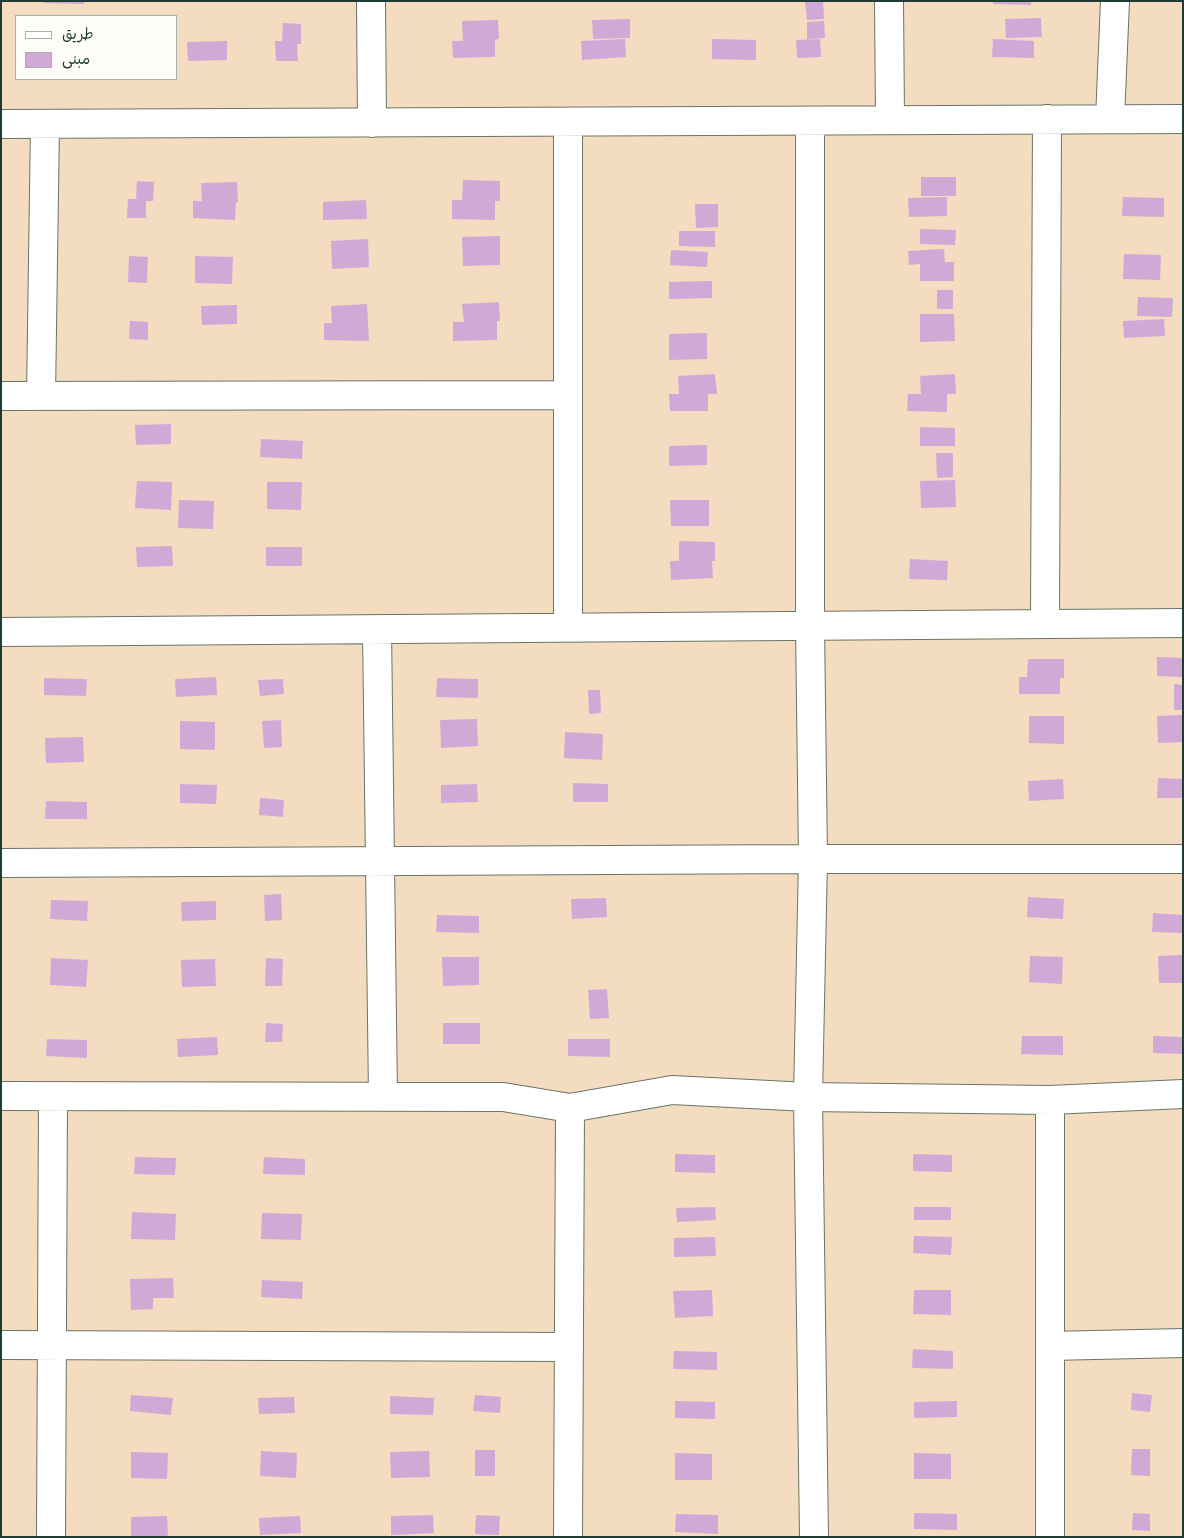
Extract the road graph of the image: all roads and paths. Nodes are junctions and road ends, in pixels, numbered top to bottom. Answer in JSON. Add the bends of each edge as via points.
{"nodes":[{"id":1,"x":371,"y":1,"type":"edge"},
{"id":2,"x":889,"y":1,"type":"edge"},
{"id":3,"x":1115,"y":1,"type":"edge"},
{"id":4,"x":1048,"y":119,"type":"junction"},
{"id":5,"x":1110,"y":119,"type":"junction"},
{"id":6,"x":1183,"y":119,"type":"edge"},
{"id":7,"x":890,"y":120,"type":"junction"},
{"id":8,"x":810,"y":121,"type":"junction"},
{"id":9,"x":568,"y":122,"type":"junction"},
{"id":10,"x":372,"y":123,"type":"junction"},
{"id":11,"x":1,"y":124,"type":"edge"},
{"id":12,"x":45,"y":124,"type":"junction"},
{"id":13,"x":568,"y":394,"type":"junction"},
{"id":14,"x":1,"y":396,"type":"edge"},
{"id":15,"x":42,"y":396,"type":"junction"},
{"id":16,"x":1183,"y":623,"type":"edge"},
{"id":17,"x":1045,"y":624,"type":"junction"},
{"id":18,"x":810,"y":625,"type":"junction"},
{"id":19,"x":568,"y":627,"type":"junction"},
{"id":20,"x":377,"y":628,"type":"junction"},
{"id":21,"x":1,"y":632,"type":"edge"},
{"id":22,"x":813,"y":859,"type":"junction"},
{"id":23,"x":1183,"y":859,"type":"edge"},
{"id":24,"x":380,"y":862,"type":"junction"},
{"id":25,"x":1,"y":863,"type":"edge"},
{"id":26,"x":1183,"y":1094,"type":"edge"},
{"id":27,"x":1,"y":1096,"type":"edge"},
{"id":28,"x":53,"y":1098,"type":"junction"},
{"id":29,"x":382,"y":1098,"type":"junction"},
{"id":30,"x":808,"y":1098,"type":"junction"},
{"id":31,"x":1050,"y":1100,"type":"junction"},
{"id":32,"x":570,"y":1108,"type":"junction"},
{"id":33,"x":1183,"y":1343,"type":"edge"},
{"id":34,"x":1,"y":1345,"type":"edge"},
{"id":35,"x":53,"y":1345,"type":"junction"},
{"id":36,"x":1050,"y":1346,"type":"junction"},
{"id":37,"x":569,"y":1347,"type":"junction"},
{"id":38,"x":51,"y":1537,"type":"edge"},
{"id":39,"x":568,"y":1537,"type":"edge"},
{"id":40,"x":814,"y":1537,"type":"edge"},
{"id":41,"x":1050,"y":1537,"type":"edge"}],
"edges":[{"from":1,"to":10,"type":"street"},
{"from":2,"to":7,"type":"street"},
{"from":3,"to":5,"type":"street"},
{"from":4,"to":5,"type":"street"},
{"from":4,"to":7,"type":"street"},
{"from":4,"to":17,"type":"street"},
{"from":5,"to":6,"type":"street"},
{"from":7,"to":8,"type":"street"},
{"from":8,"to":9,"type":"street"},
{"from":8,"to":18,"type":"street"},
{"from":9,"to":10,"type":"street"},
{"from":9,"to":13,"type":"street"},
{"from":10,"to":12,"type":"street"},
{"from":11,"to":12,"type":"street"},
{"from":12,"to":15,"type":"street"},
{"from":13,"to":15,"type":"street"},
{"from":13,"to":19,"type":"street"},
{"from":14,"to":15,"type":"street"},
{"from":16,"to":17,"type":"street"},
{"from":17,"to":18,"type":"street"},
{"from":18,"to":19,"type":"street"},
{"from":18,"to":22,"type":"street"},
{"from":19,"to":20,"type":"street"},
{"from":20,"to":21,"type":"street"},
{"from":20,"to":24,"type":"street"},
{"from":22,"to":23,"type":"street"},
{"from":22,"to":24,"type":"street"},
{"from":22,"to":30,"type":"street"},
{"from":24,"to":25,"type":"street"},
{"from":24,"to":29,"type":"street"},
{"from":26,"to":31,"type":"street"},
{"from":27,"to":28,"type":"street"},
{"from":28,"to":29,"type":"street"},
{"from":28,"to":35,"type":"street"},
{"from":29,"to":32,"type":"street","via":[[503,1098]]},
{"from":30,"to":31,"type":"street"},
{"from":30,"to":32,"type":"street","via":[[672,1090]]},
{"from":30,"to":40,"type":"street"},
{"from":31,"to":36,"type":"street"},
{"from":32,"to":37,"type":"street"},
{"from":33,"to":36,"type":"street"},
{"from":34,"to":35,"type":"street"},
{"from":35,"to":37,"type":"street"},
{"from":35,"to":38,"type":"street"},
{"from":36,"to":41,"type":"street"},
{"from":37,"to":39,"type":"street"}]}
